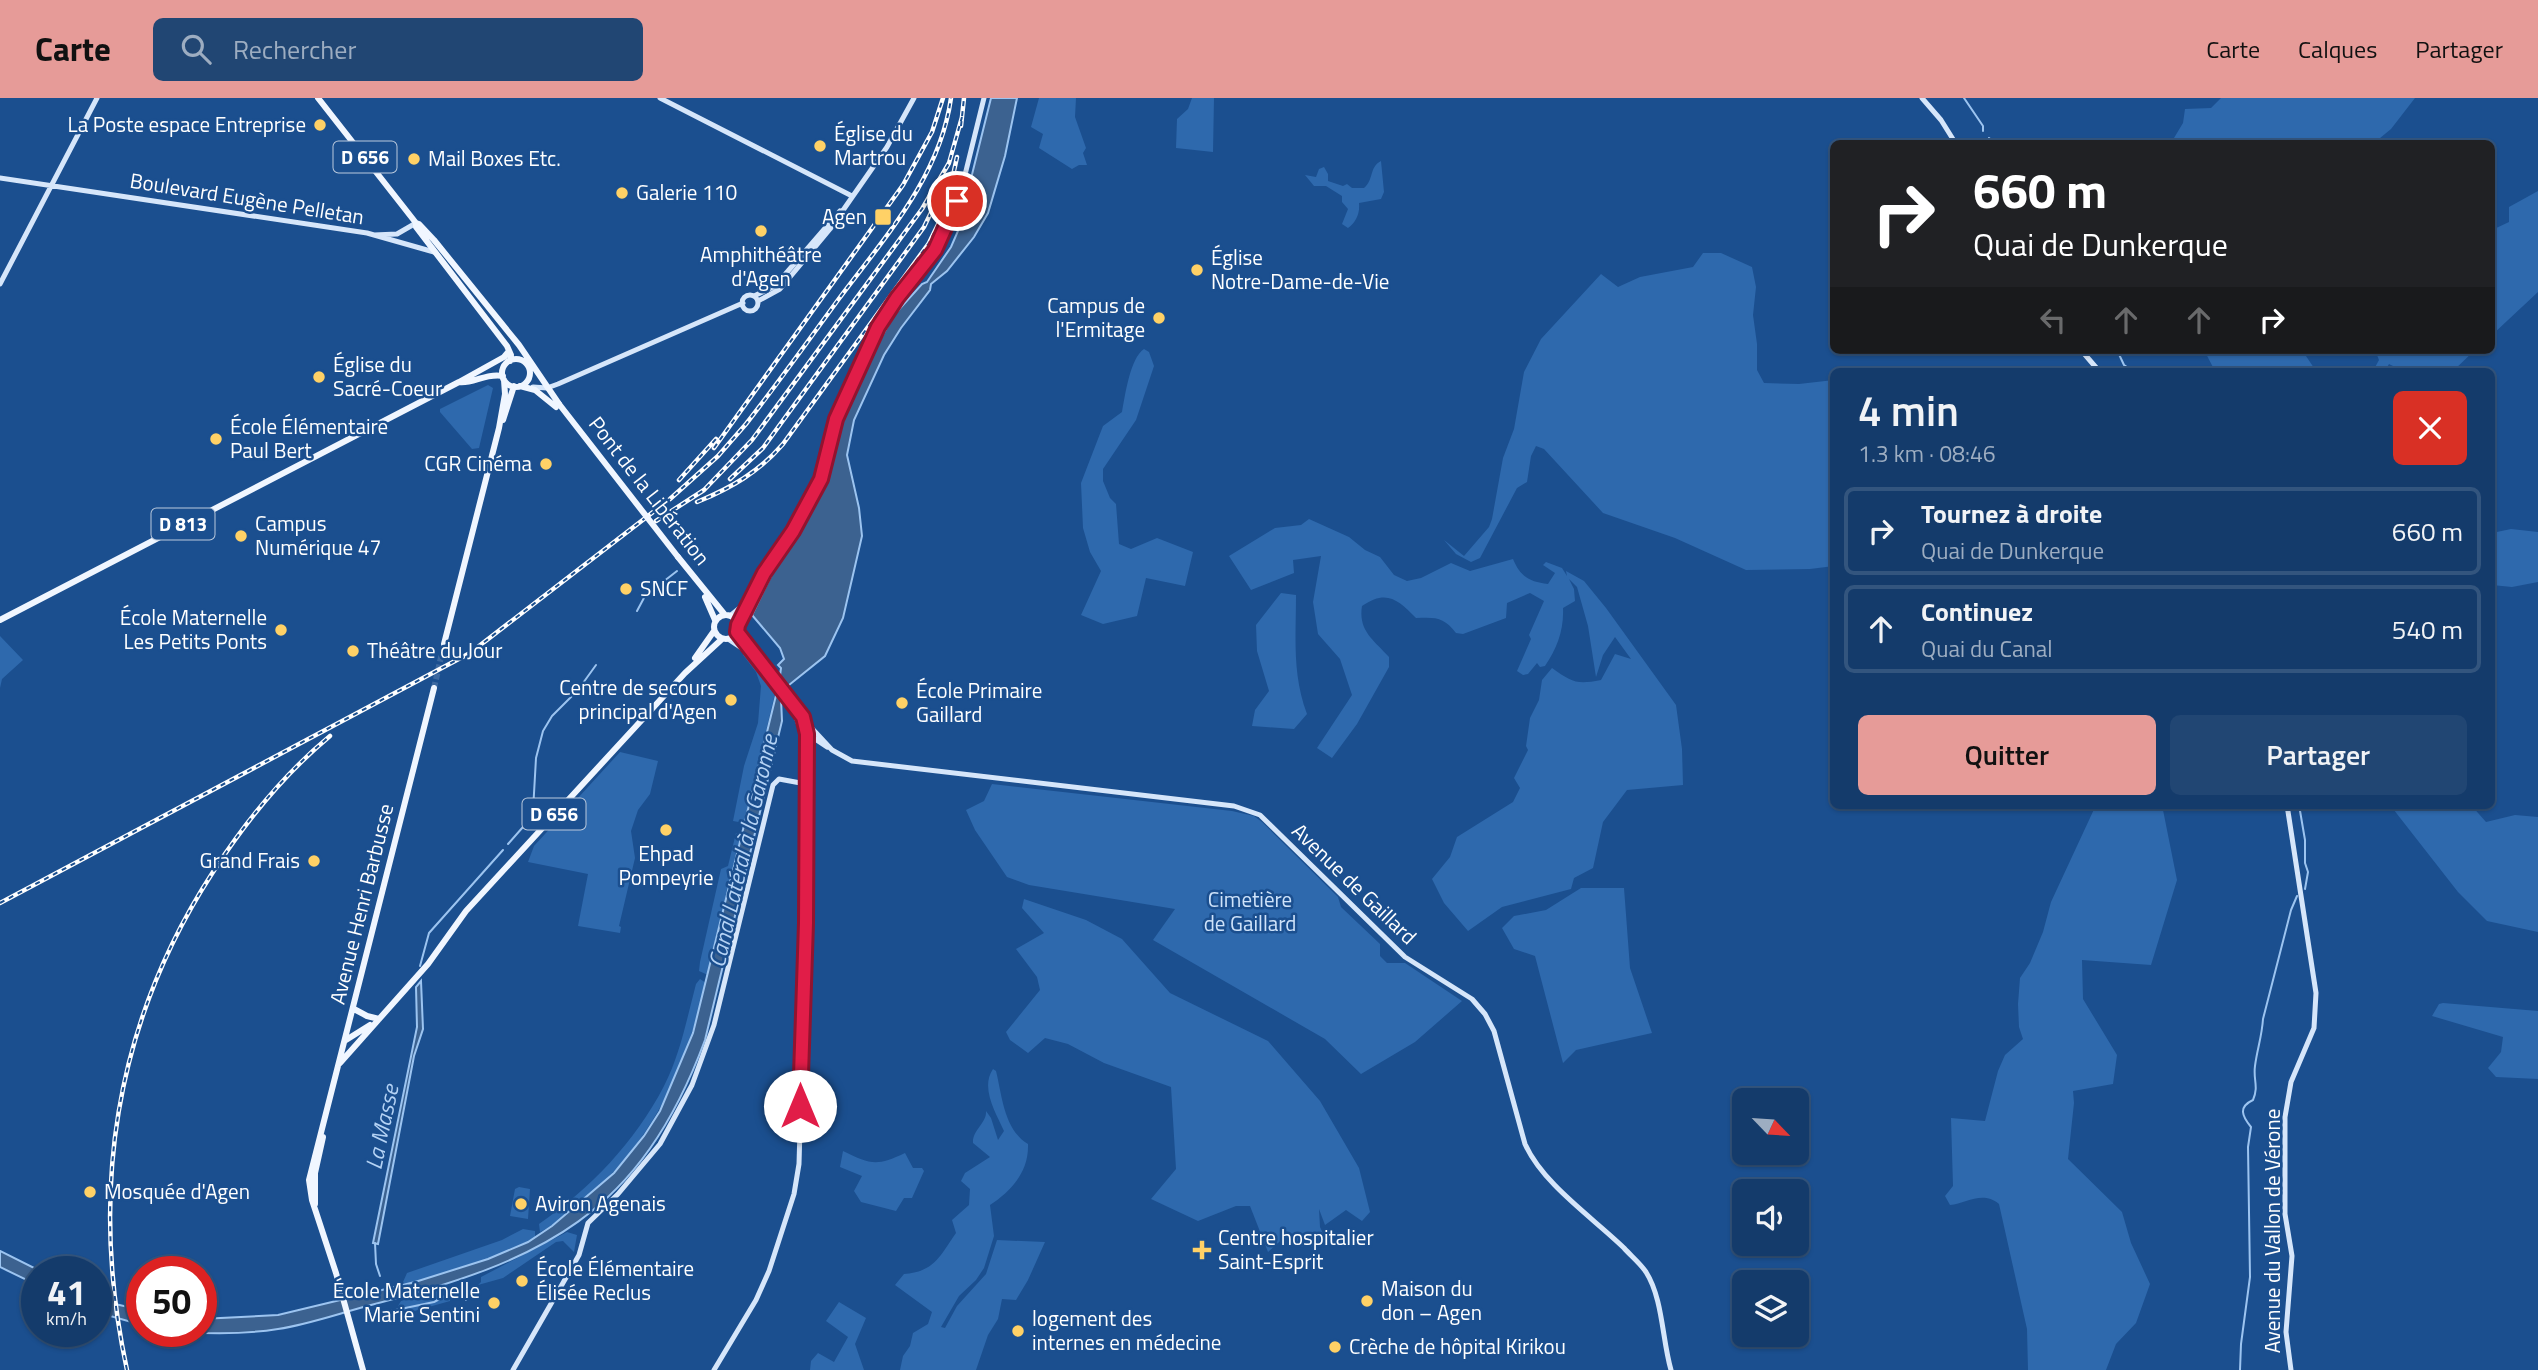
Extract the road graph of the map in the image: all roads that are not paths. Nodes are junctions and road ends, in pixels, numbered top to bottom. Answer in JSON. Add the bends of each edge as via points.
{"nodes":[{"id":1,"x":97,"y":98,"type":"edge"},
{"id":2,"x":318,"y":98,"type":"edge"},
{"id":3,"x":660,"y":98,"type":"edge"},
{"id":4,"x":914,"y":98,"type":"edge"},
{"id":5,"x":984,"y":98,"type":"edge"},
{"id":6,"x":1922,"y":98,"type":"edge"},
{"id":7,"x":1953,"y":140,"type":"edge"},
{"id":8,"x":0,"y":178,"type":"edge"},
{"id":9,"x":52,"y":185,"type":"junction"},
{"id":10,"x":849,"y":195,"type":"junction"},
{"id":11,"x":841,"y":210,"type":"junction"},
{"id":12,"x":416,"y":223,"type":"junction"},
{"id":13,"x":374,"y":234,"type":"junction"},
{"id":14,"x":427,"y":237,"type":"junction"},
{"id":15,"x":417,"y":247,"type":"junction"},
{"id":16,"x":434,"y":253,"type":"junction"},
{"id":17,"x":0,"y":284,"type":"edge"},
{"id":18,"x":756,"y":299,"type":"junction"},
{"id":19,"x":742,"y":305,"type":"junction"},
{"id":20,"x":509,"y":351,"type":"junction"},
{"id":21,"x":2084,"y":354,"type":"edge"},
{"id":22,"x":510,"y":361,"type":"junction"},
{"id":23,"x":527,"y":365,"type":"junction"},
{"id":24,"x":2096,"y":368,"type":"edge"},
{"id":25,"x":534,"y":370,"type":"junction"},
{"id":26,"x":503,"y":378,"type":"junction"},
{"id":27,"x":459,"y":382,"type":"junction"},
{"id":28,"x":520,"y":386,"type":"junction"},
{"id":29,"x":545,"y":391,"type":"junction"},
{"id":30,"x":499,"y":428,"type":"junction"},
{"id":31,"x":677,"y":558,"type":"junction"},
{"id":32,"x":764,"y":573,"type":"junction"},
{"id":33,"x":728,"y":615,"type":"junction"},
{"id":34,"x":0,"y":620,"type":"edge"},
{"id":35,"x":715,"y":620,"type":"junction"},
{"id":36,"x":737,"y":629,"type":"junction"},
{"id":37,"x":714,"y":631,"type":"junction"},
{"id":38,"x":725,"y":639,"type":"junction"},
{"id":39,"x":444,"y":644,"type":"tunnel mouth"},
{"id":40,"x":752,"y":654,"type":"junction"},
{"id":41,"x":687,"y":671,"type":"junction"},
{"id":42,"x":434,"y":688,"type":"tunnel mouth"},
{"id":43,"x":791,"y":704,"type":"junction"},
{"id":44,"x":797,"y":717,"type":"junction"},
{"id":45,"x":805,"y":721,"type":"junction"},
{"id":46,"x":807,"y":734,"type":"junction"},
{"id":47,"x":832,"y":750,"type":"junction"},
{"id":48,"x":806,"y":784,"type":"junction"},
{"id":49,"x":2288,"y":809,"type":"edge"},
{"id":50,"x":354,"y":1009,"type":"junction"},
{"id":51,"x":378,"y":1019,"type":"junction"},
{"id":52,"x":345,"y":1042,"type":"junction"},
{"id":53,"x":357,"y":1043,"type":"junction"},
{"id":54,"x":339,"y":1064,"type":"junction"},
{"id":55,"x":323,"y":1128,"type":"junction"},
{"id":56,"x":313,"y":1163,"type":"junction"},
{"id":57,"x":316,"y":1173,"type":"junction"},
{"id":58,"x":315,"y":1204,"type":"junction"},
{"id":59,"x":363,"y":1370,"type":"edge"},
{"id":60,"x":513,"y":1370,"type":"edge"},
{"id":61,"x":714,"y":1370,"type":"edge"},
{"id":62,"x":1671,"y":1370,"type":"edge"},
{"id":63,"x":2291,"y":1370,"type":"edge"}],
"edges":[{"from":1,"to":9,"type":"street"},
{"from":2,"to":12,"type":"main road","number":"D 656"},
{"from":3,"to":10,"type":"street"},
{"from":4,"to":10,"type":"street","via":[[887,147]]},
{"from":5,"to":32,"type":"street","via":[[957,201],[935,250],[878,327],[845,397],[814,485]]},
{"from":6,"to":7,"type":"street"},
{"from":8,"to":9,"type":"street","name":"Boulevard Eugène Pelletan"},
{"from":9,"to":13,"type":"street","name":"Boulevard Eugène Pelletan"},
{"from":9,"to":17,"type":"street"},
{"from":10,"to":11,"type":"street"},
{"from":11,"to":18,"type":"street","via":[[775,286]]},
{"from":11,"to":18,"type":"street","via":[[780,289]]},
{"from":12,"to":13,"type":"street","via":[[397,234]]},
{"from":12,"to":14,"type":"main road","number":"D 656"},
{"from":13,"to":15,"type":"street","name":"Boulevard Eugène Pelletan"},
{"from":14,"to":15,"type":"street"},
{"from":14,"to":16,"type":"main road","number":"D 656"},
{"from":14,"to":25,"type":"main road","number":"D 656","via":[[519,345]]},
{"from":15,"to":16,"type":"street","name":"Boulevard Eugène Pelletan"},
{"from":16,"to":20,"type":"main road","number":"D 656"},
{"from":18,"to":19,"type":"street","via":[[746,296]]},
{"from":18,"to":19,"type":"street","via":[[753,310]]},
{"from":19,"to":29,"type":"street"},
{"from":20,"to":22,"type":"main road"},
{"from":20,"to":27,"type":"main road","number":"D 813"},
{"from":21,"to":24,"type":"street"},
{"from":22,"to":23,"type":"main road","via":[[522,360]]},
{"from":22,"to":26,"type":"main road","via":[[503,368]]},
{"from":23,"to":25,"type":"main road","number":"D 656"},
{"from":23,"to":28,"type":"main road","via":[[529,377]]},
{"from":25,"to":29,"type":"main road","number":"D 656"},
{"from":26,"to":27,"type":"main road","number":"D 813","via":[[488,375]]},
{"from":26,"to":28,"type":"main road"},
{"from":26,"to":30,"type":"main road"},
{"from":27,"to":34,"type":"main road","number":"D 813"},
{"from":28,"to":29,"type":"main road","number":"D 656"},
{"from":28,"to":30,"type":"main road"},
{"from":29,"to":31,"type":"main road","name":"Pont de la Libération","number":"D 656","bridge":true},
{"from":30,"to":39,"type":"main road"},
{"from":31,"to":33,"type":"main road","name":"Pont de la Libération","number":"D 656"},
{"from":31,"to":35,"type":"main road","name":"Pont de la Libération","number":"D 656","via":[[707,599]]},
{"from":32,"to":33,"type":"street","via":[[742,606]]},
{"from":32,"to":36,"type":"street"},
{"from":33,"to":35,"type":"main road"},
{"from":33,"to":36,"type":"main road","name":"Pont de la Libération"},
{"from":35,"to":37,"type":"main road"},
{"from":36,"to":38,"type":"main road"},
{"from":36,"to":40,"type":"street","name":"Avenue de Gaillard"},
{"from":37,"to":38,"type":"main road"},
{"from":37,"to":41,"type":"main road","number":"D 656"},
{"from":38,"to":40,"type":"street"},
{"from":38,"to":41,"type":"main road","number":"D 656"},
{"from":40,"to":43,"type":"street","name":"Avenue de Gaillard"},
{"from":41,"to":51,"type":"main road","number":"D 656","via":[[466,911],[428,964]]},
{"from":42,"to":50,"type":"main road","name":"Avenue Henri Barbusse"},
{"from":43,"to":44,"type":"street"},
{"from":43,"to":45,"type":"street","name":"Avenue de Gaillard"},
{"from":44,"to":46,"type":"street"},
{"from":44,"to":48,"type":"street"},
{"from":45,"to":46,"type":"street"},
{"from":45,"to":47,"type":"street","name":"Avenue de Gaillard"},
{"from":46,"to":47,"type":"street"},
{"from":46,"to":48,"type":"street"},
{"from":47,"to":62,"type":"street","name":"Avenue de Gaillard","via":[[852,761],[1222,804],[1260,815],[1405,957],[1467,995],[1485,1014],[1533,1161],[1647,1274]]},
{"from":48,"to":60,"type":"street","via":[[779,779],[773,785],[714,1025],[692,1085],[660,1144],[588,1223],[579,1255]]},
{"from":48,"to":61,"type":"street","via":[[800,1133],[794,1194],[756,1300]]},
{"from":49,"to":63,"type":"street","name":"Avenue du Vallon de Vérone","via":[[2317,1011],[2312,1035],[2291,1082],[2285,1117],[2285,1214],[2292,1256],[2286,1332]]},
{"from":50,"to":51,"type":"main road"},
{"from":50,"to":52,"type":"main road","name":"Avenue Henri Barbusse","number":"D 656"},
{"from":51,"to":52,"type":"main road","number":"D 656"},
{"from":51,"to":53,"type":"main road","number":"D 656"},
{"from":52,"to":53,"type":"main road"},
{"from":52,"to":54,"type":"main road","name":"Avenue Henri Barbusse","number":"D 656"},
{"from":53,"to":54,"type":"main road","number":"D 656"},
{"from":54,"to":55,"type":"main road","name":"Avenue Henri Barbusse","number":"D 656"},
{"from":55,"to":56,"type":"main road","name":"Avenue Henri Barbusse","number":"D 656"},
{"from":55,"to":57,"type":"main road","name":"Avenue Henri Barbusse","number":"D 656"},
{"from":56,"to":57,"type":"main road"},
{"from":56,"to":58,"type":"main road","name":"Avenue Henri Barbusse","number":"D 656","via":[[309,1180]]},
{"from":57,"to":58,"type":"main road","name":"Avenue Henri Barbusse","number":"D 656"},
{"from":58,"to":59,"type":"main road","name":"Avenue Henri Barbusse","number":"D 656"}]}
